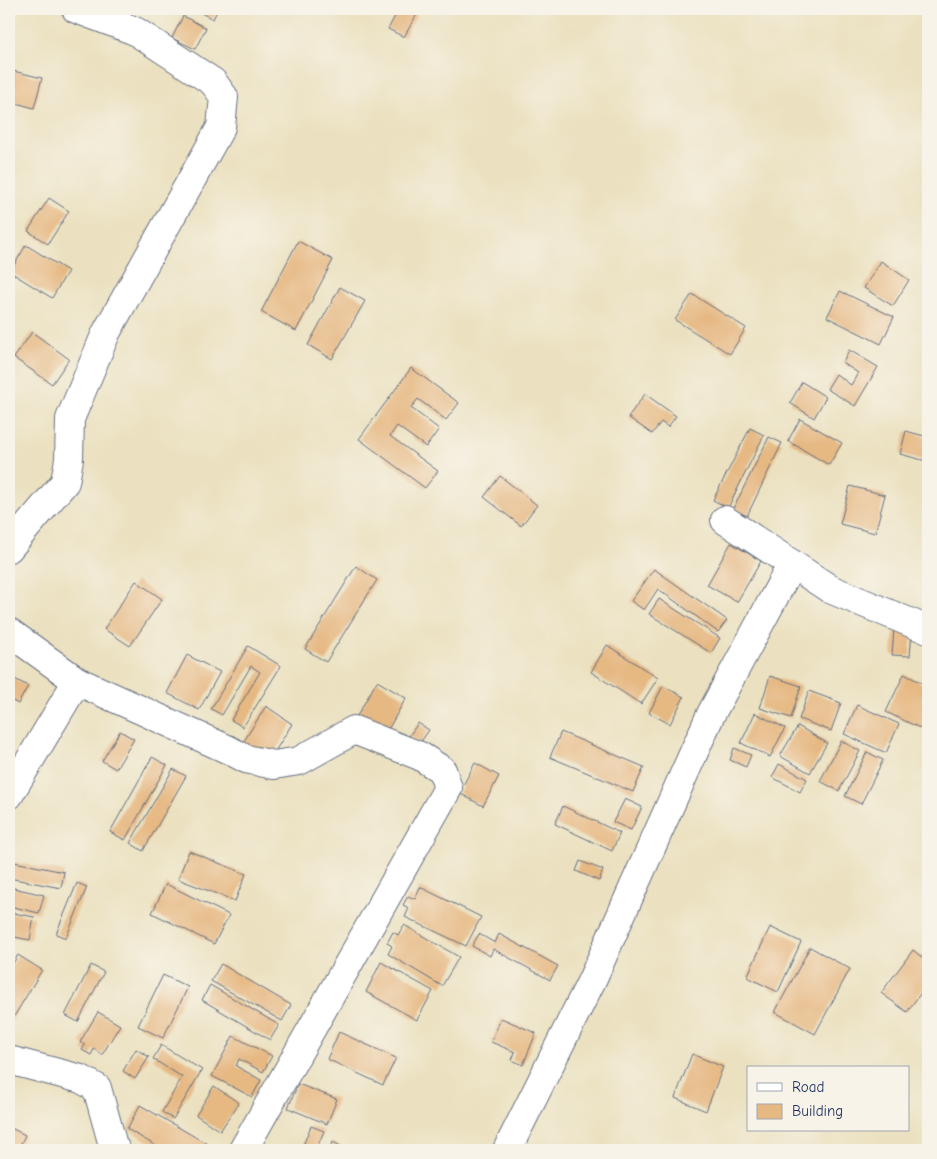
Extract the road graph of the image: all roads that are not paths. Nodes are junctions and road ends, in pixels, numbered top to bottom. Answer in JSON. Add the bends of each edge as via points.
{"nodes":[{"id":1,"x":76,"y":9,"type":"edge"},
{"id":2,"x":725,"y":520,"type":"dead end"},
{"id":3,"x":9,"y":548,"type":"edge"},
{"id":4,"x":792,"y":564,"type":"junction"},
{"id":5,"x":928,"y":630,"type":"edge"},
{"id":6,"x":9,"y":632,"type":"edge"},
{"id":7,"x":77,"y":681,"type":"junction"},
{"id":8,"x":9,"y":794,"type":"edge"},
{"id":9,"x":9,"y":1060,"type":"edge"},
{"id":10,"x":116,"y":1150,"type":"edge"},
{"id":11,"x":243,"y":1150,"type":"edge"},
{"id":12,"x":508,"y":1150,"type":"edge"}],
"edges":[{"from":1,"to":3,"type":"street","via":[[135,31],[213,82],[224,97],[222,127],[106,333],[70,419],[65,482]]},
{"from":2,"to":4,"type":"street"},
{"from":4,"to":5,"type":"street","via":[[830,589]]},
{"from":4,"to":12,"type":"street","via":[[711,714],[592,980]]},
{"from":6,"to":7,"type":"street"},
{"from":7,"to":8,"type":"street"},
{"from":7,"to":11,"type":"street","via":[[246,759],[274,765],[299,761],[354,730],[420,756],[442,770],[448,788]]},
{"from":9,"to":10,"type":"street","via":[[81,1080],[97,1088]]}]}
